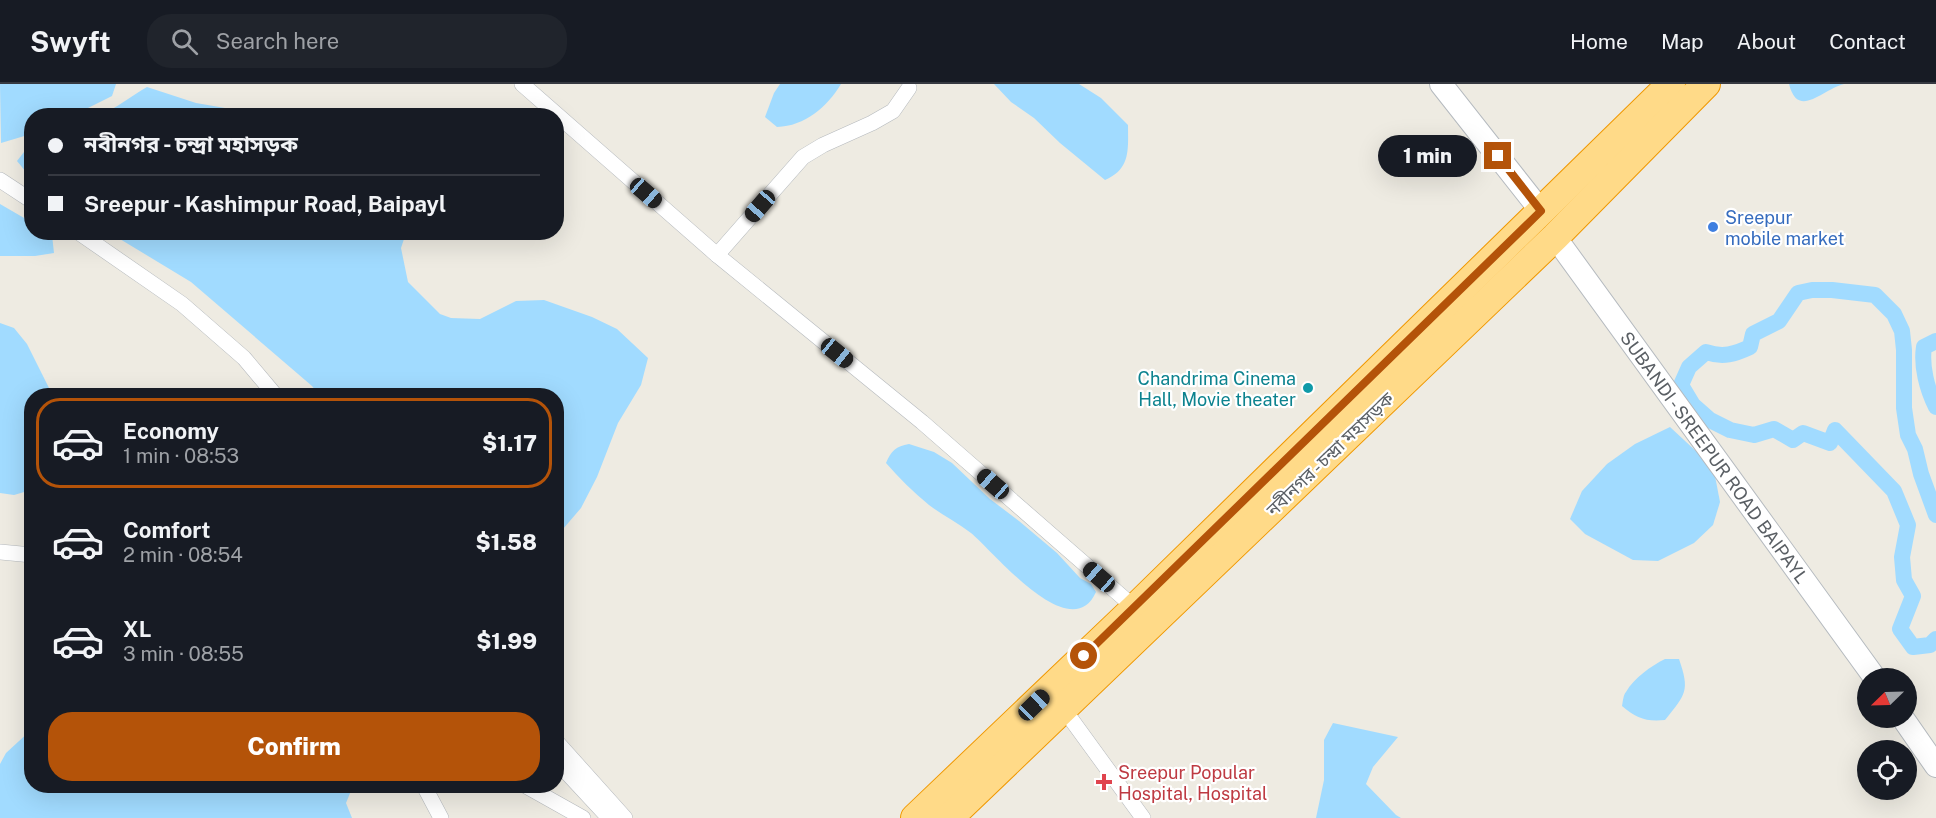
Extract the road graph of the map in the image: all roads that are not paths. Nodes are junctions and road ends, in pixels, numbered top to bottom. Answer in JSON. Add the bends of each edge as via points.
{"nodes":[{"id":1,"x":522,"y":84,"type":"edge"},
{"id":2,"x":1441,"y":84,"type":"edge"},
{"id":3,"x":1671,"y":84,"type":"edge"},
{"id":4,"x":1706,"y":84,"type":"edge"},
{"id":5,"x":909,"y":88,"type":"dead end"},
{"id":6,"x":549,"y":108,"type":"edge"},
{"id":7,"x":564,"y":121,"type":"edge"},
{"id":8,"x":0,"y":180,"type":"edge"},
{"id":9,"x":24,"y":196,"type":"edge"},
{"id":10,"x":1541,"y":211,"type":"junction"},
{"id":11,"x":1555,"y":237,"type":"junction"},
{"id":12,"x":90,"y":240,"type":"edge"},
{"id":13,"x":717,"y":255,"type":"junction"},
{"id":14,"x":182,"y":304,"type":"junction"},
{"id":15,"x":269,"y":388,"type":"edge"},
{"id":16,"x":280,"y":388,"type":"edge"},
{"id":17,"x":0,"y":552,"type":"edge"},
{"id":18,"x":24,"y":554,"type":"edge"},
{"id":19,"x":1135,"y":608,"type":"junction"},
{"id":20,"x":1868,"y":668,"type":"edge"},
{"id":21,"x":1063,"y":708,"type":"junction"},
{"id":22,"x":1910,"y":728,"type":"edge"},
{"id":23,"x":564,"y":750,"type":"edge"},
{"id":24,"x":1936,"y":766,"type":"edge"},
{"id":25,"x":564,"y":770,"type":"edge"},
{"id":26,"x":428,"y":793,"type":"edge"},
{"id":27,"x":538,"y":793,"type":"edge"},
{"id":28,"x":441,"y":818,"type":"edge"},
{"id":29,"x":583,"y":818,"type":"edge"},
{"id":30,"x":609,"y":818,"type":"edge"},
{"id":31,"x":625,"y":818,"type":"edge"},
{"id":32,"x":915,"y":818,"type":"edge"},
{"id":33,"x":949,"y":818,"type":"edge"},
{"id":34,"x":1143,"y":818,"type":"edge"}],
"edges":[{"from":1,"to":6,"type":"street"},
{"from":2,"to":10,"type":"street"},
{"from":3,"to":10,"type":"highway","name":"নবীনগর - চন্দ্রা মহাসড়ক"},
{"from":4,"to":11,"type":"highway","name":"নবীনগর - চন্দ্রা মহাসড়ক"},
{"from":5,"to":13,"type":"street","via":[[893,111],[803,157]]},
{"from":7,"to":13,"type":"street"},
{"from":8,"to":9,"type":"street"},
{"from":10,"to":19,"type":"highway","name":"নবীনগর - চন্দ্রা মহাসড়ক"},
{"from":11,"to":20,"type":"street","name":"SUBANDI - SREEPUR ROAD BAIPAYL"},
{"from":11,"to":21,"type":"highway","name":"নবীনগর - চন্দ্রা মহাসড়ক"},
{"from":12,"to":14,"type":"street"},
{"from":13,"to":19,"type":"street","via":[[922,422]]},
{"from":14,"to":15,"type":"street","via":[[244,358]]},
{"from":14,"to":16,"type":"street","via":[[216,323]]},
{"from":17,"to":18,"type":"street"},
{"from":19,"to":32,"type":"highway","name":"নবীনগর - চন্দ্রা মহাসড়ক"},
{"from":21,"to":33,"type":"highway","name":"নবীনগর - চন্দ্রা মহাসড়ক"},
{"from":21,"to":34,"type":"street"},
{"from":22,"to":24,"type":"street"},
{"from":23,"to":31,"type":"street"},
{"from":25,"to":30,"type":"street"},
{"from":26,"to":28,"type":"street"},
{"from":27,"to":29,"type":"street"}]}
